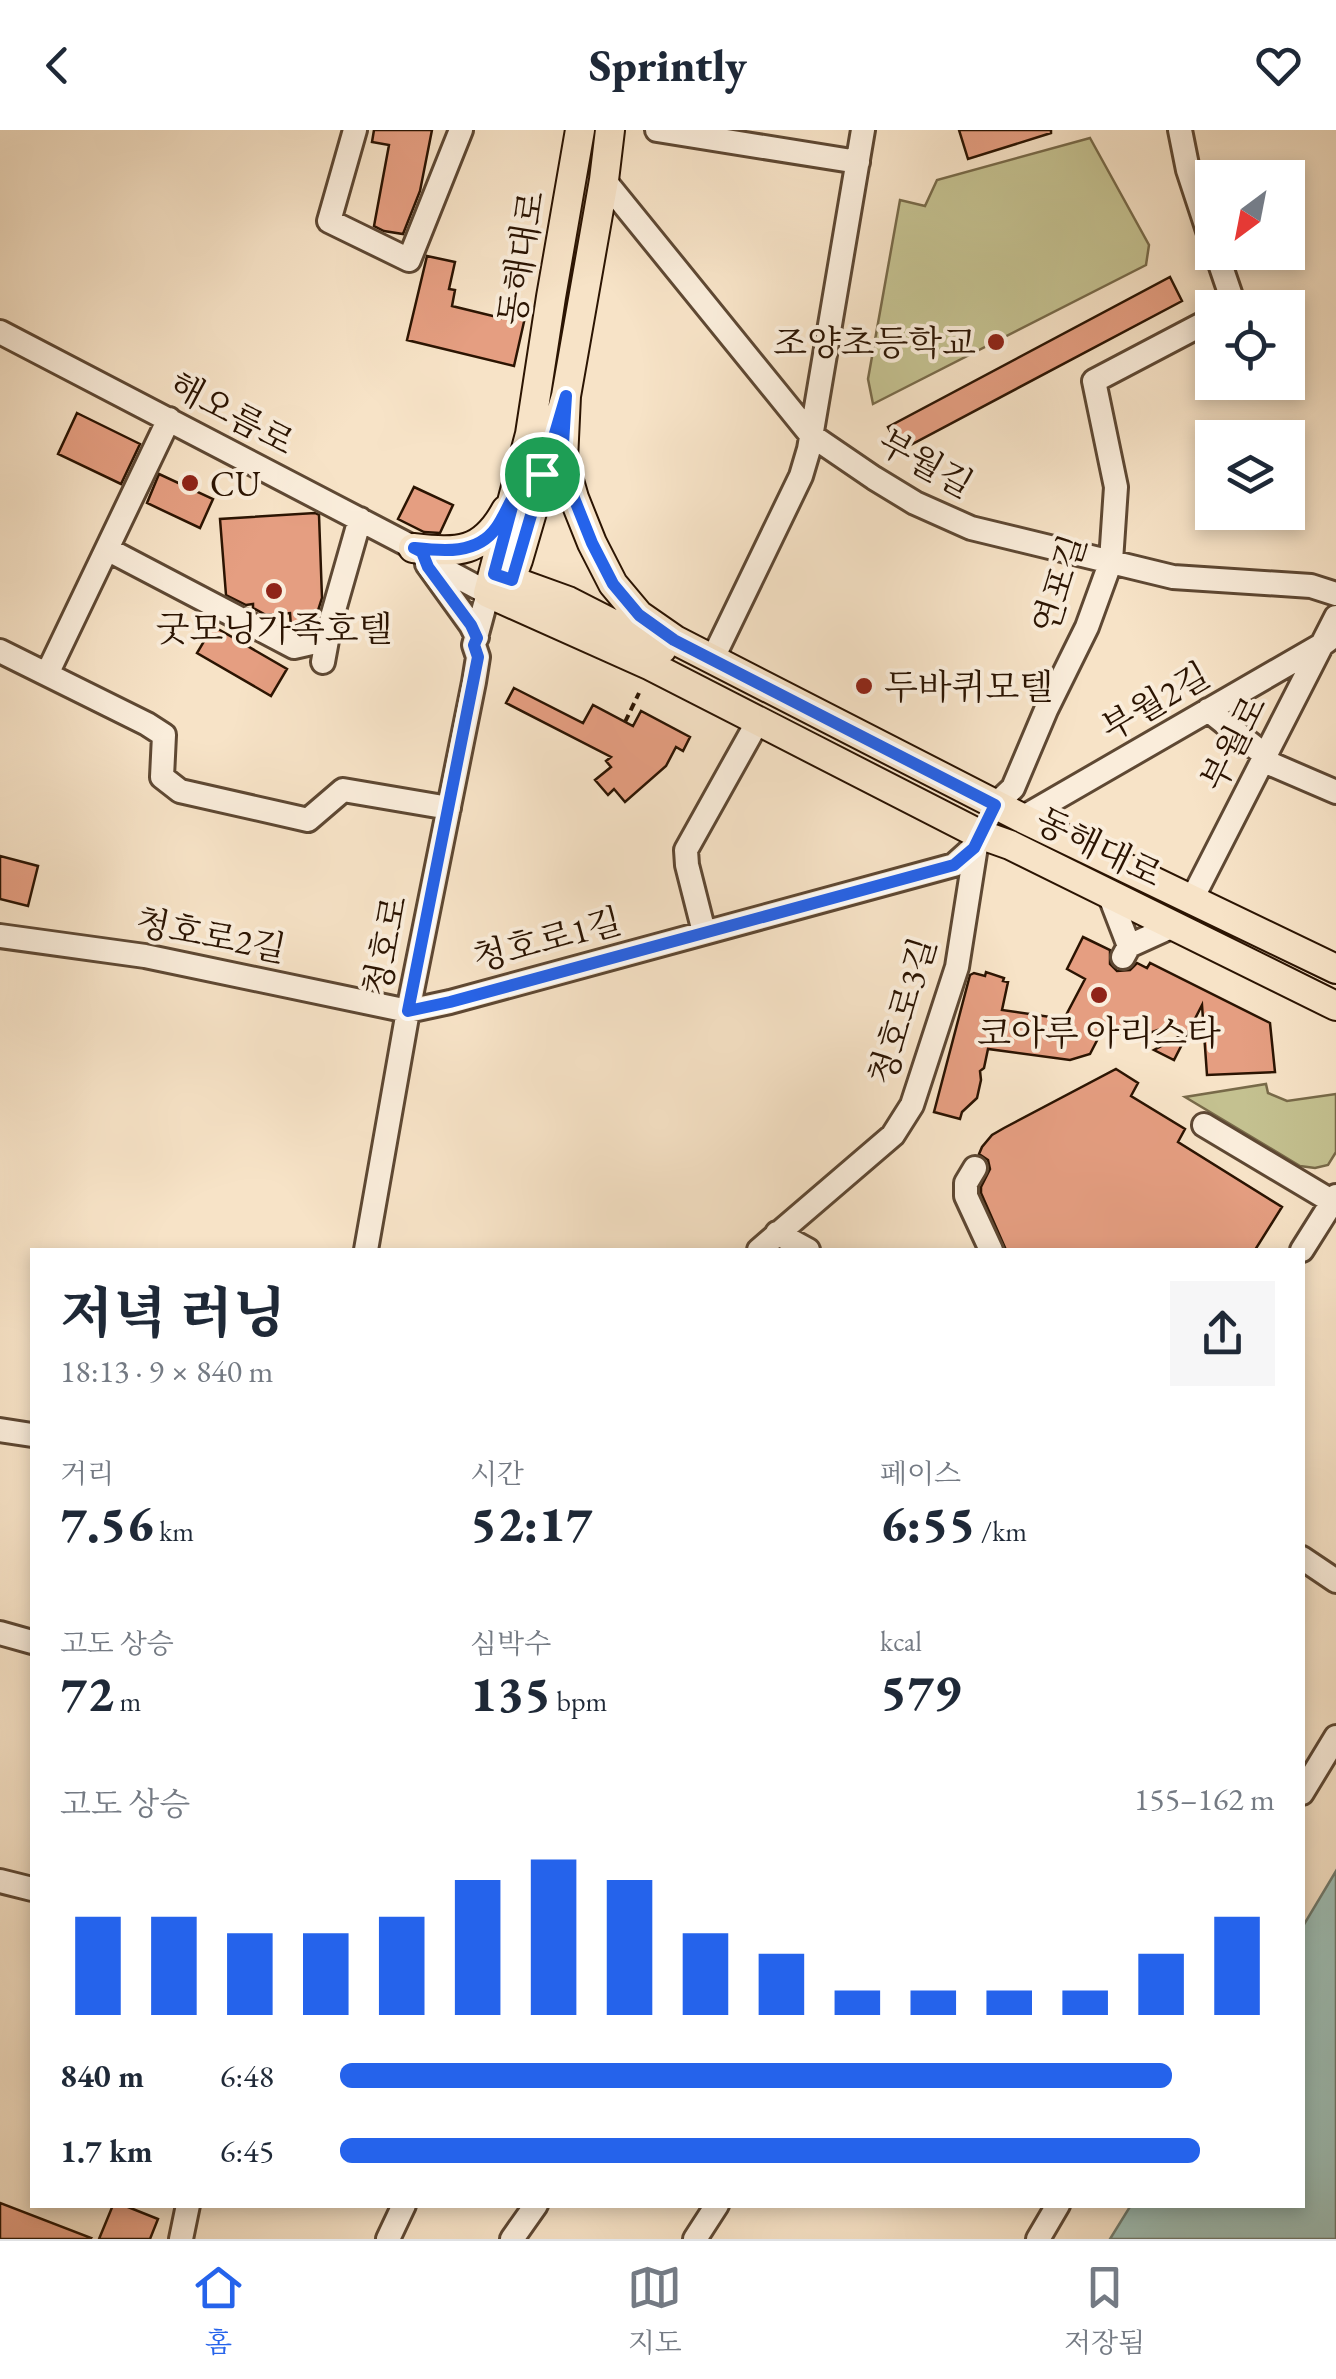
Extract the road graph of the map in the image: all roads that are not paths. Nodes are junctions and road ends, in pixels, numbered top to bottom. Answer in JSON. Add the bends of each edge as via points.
{"nodes":[{"id":1,"x":354,"y":130,"type":"edge"},
{"id":2,"x":461,"y":130,"type":"edge"},
{"id":3,"x":580,"y":130,"type":"edge"},
{"id":4,"x":610,"y":130,"type":"edge"},
{"id":5,"x":657,"y":130,"type":"edge"},
{"id":6,"x":863,"y":130,"type":"edge"},
{"id":7,"x":1180,"y":130,"type":"edge"},
{"id":8,"x":858,"y":162,"type":"junction"},
{"id":9,"x":604,"y":180,"type":"junction"},
{"id":10,"x":1195,"y":191,"type":"edge"},
{"id":11,"x":1195,"y":329,"type":"edge"},
{"id":12,"x":0,"y":332,"type":"edge"},
{"id":13,"x":566,"y":396,"type":"junction"},
{"id":14,"x":169,"y":419,"type":"junction"},
{"id":15,"x":811,"y":435,"type":"junction"},
{"id":16,"x":516,"y":492,"type":"junction"},
{"id":17,"x":360,"y":519,"type":"junction"},
{"id":18,"x":107,"y":550,"type":"junction"},
{"id":19,"x":422,"y":552,"type":"junction"},
{"id":20,"x":1111,"y":561,"type":"junction"},
{"id":21,"x":499,"y":587,"type":"junction"},
{"id":22,"x":1336,"y":594,"type":"edge"},
{"id":23,"x":1336,"y":617,"type":"edge"},
{"id":24,"x":330,"y":624,"type":"junction"},
{"id":25,"x":1329,"y":639,"type":"edge"},
{"id":26,"x":477,"y":647,"type":"junction"},
{"id":27,"x":0,"y":651,"type":"edge"},
{"id":28,"x":712,"y":660,"type":"junction"},
{"id":29,"x":322,"y":662,"type":"dead end"},
{"id":30,"x":47,"y":674,"type":"junction"},
{"id":31,"x":797,"y":703,"type":"junction"},
{"id":32,"x":1208,"y":710,"type":"junction"},
{"id":33,"x":758,"y":721,"type":"junction"},
{"id":34,"x":1265,"y":758,"type":"junction"},
{"id":35,"x":1336,"y":792,"type":"edge"},
{"id":36,"x":995,"y":805,"type":"junction"},
{"id":37,"x":449,"y":808,"type":"junction"},
{"id":38,"x":1022,"y":818,"type":"junction"},
{"id":39,"x":977,"y":841,"type":"junction"},
{"id":40,"x":1108,"y":894,"type":"junction"},
{"id":41,"x":1191,"y":901,"type":"junction"},
{"id":42,"x":1174,"y":926,"type":"junction"},
{"id":43,"x":704,"y":932,"type":"junction"},
{"id":44,"x":0,"y":936,"type":"edge"},
{"id":45,"x":1336,"y":969,"type":"edge"},
{"id":46,"x":1336,"y":1006,"type":"edge"},
{"id":47,"x":408,"y":1011,"type":"junction"},
{"id":48,"x":1204,"y":1125,"type":"dead end"},
{"id":49,"x":976,"y":1168,"type":"dead end"},
{"id":50,"x":1334,"y":1199,"type":"edge"},
{"id":51,"x":777,"y":1233,"type":"junction"},
{"id":52,"x":366,"y":1248,"type":"edge"},
{"id":53,"x":760,"y":1248,"type":"edge"},
{"id":54,"x":804,"y":1248,"type":"edge"},
{"id":55,"x":990,"y":1248,"type":"edge"},
{"id":56,"x":1303,"y":1248,"type":"edge"},
{"id":57,"x":0,"y":1430,"type":"edge"},
{"id":58,"x":30,"y":1436,"type":"edge"},
{"id":59,"x":1305,"y":1560,"type":"edge"},
{"id":60,"x":1336,"y":1581,"type":"edge"},
{"id":61,"x":0,"y":1633,"type":"edge"},
{"id":62,"x":30,"y":1641,"type":"edge"},
{"id":63,"x":1336,"y":1737,"type":"edge"},
{"id":64,"x":1305,"y":1788,"type":"edge"},
{"id":65,"x":0,"y":1881,"type":"edge"},
{"id":66,"x":30,"y":1888,"type":"edge"},
{"id":67,"x":187,"y":2208,"type":"edge"},
{"id":68,"x":403,"y":2208,"type":"edge"},
{"id":69,"x":534,"y":2208,"type":"edge"},
{"id":70,"x":714,"y":2208,"type":"edge"},
{"id":71,"x":1056,"y":2208,"type":"edge"},
{"id":72,"x":181,"y":2239,"type":"edge"},
{"id":73,"x":388,"y":2239,"type":"edge"},
{"id":74,"x":512,"y":2239,"type":"edge"},
{"id":75,"x":696,"y":2239,"type":"edge"},
{"id":76,"x":1038,"y":2239,"type":"edge"}],
"edges":[{"from":1,"to":2,"type":"street","via":[[329,220],[409,260]]},
{"from":3,"to":16,"type":"main road","name":"동해대로"},
{"from":4,"to":9,"type":"main road","name":"동해대로"},
{"from":5,"to":8,"type":"street"},
{"from":6,"to":8,"type":"street"},
{"from":7,"to":10,"type":"street"},
{"from":8,"to":15,"type":"street"},
{"from":9,"to":13,"type":"main road","name":"동해대로"},
{"from":9,"to":15,"type":"street","name":"부월길"},
{"from":11,"to":20,"type":"street","name":"연포길","via":[[1094,381],[1116,486]]},
{"from":12,"to":14,"type":"street","name":"해오름로"},
{"from":13,"to":21,"type":"main road","name":"동해대로"},
{"from":13,"to":28,"type":"main road","name":"동해대로","via":[[562,460],[613,584],[639,615]]},
{"from":14,"to":17,"type":"street","name":"해오름로"},
{"from":14,"to":18,"type":"street"},
{"from":15,"to":20,"type":"street","name":"부월길","via":[[901,495],[972,528]]},
{"from":15,"to":28,"type":"street","via":[[801,476]]},
{"from":16,"to":19,"type":"main road","via":[[485,538],[447,552]]},
{"from":16,"to":21,"type":"main road","name":"동해대로"},
{"from":17,"to":19,"type":"street","name":"해오름로"},
{"from":17,"to":24,"type":"street"},
{"from":18,"to":24,"type":"street","via":[[294,646],[316,642]]},
{"from":18,"to":30,"type":"street"},
{"from":19,"to":21,"type":"street","name":"해오름로","via":[[449,558]]},
{"from":19,"to":26,"type":"street","via":[[471,625]]},
{"from":20,"to":22,"type":"street","name":"부월길","via":[[1173,576],[1311,586]]},
{"from":20,"to":36,"type":"street","name":"연포길","via":[[1014,788]]},
{"from":21,"to":26,"type":"street","name":"청호로","via":[[487,648]]},
{"from":21,"to":31,"type":"main road","name":"동해대로","via":[[568,601],[740,687]]},
{"from":21,"to":33,"type":"main road","name":"동해대로"},
{"from":23,"to":25,"type":"street","name":"부월로"},
{"from":24,"to":29,"type":"street"},
{"from":25,"to":32,"type":"street","name":"부월2길"},
{"from":25,"to":34,"type":"street","name":"부월로"},
{"from":26,"to":37,"type":"street","name":"청호로"},
{"from":27,"to":30,"type":"street"},
{"from":28,"to":31,"type":"main road","name":"동해대로"},
{"from":30,"to":37,"type":"street","via":[[164,734],[162,777],[180,791],[308,820],[343,790]]},
{"from":31,"to":36,"type":"main road","name":"동해대로"},
{"from":32,"to":34,"type":"street"},
{"from":32,"to":38,"type":"street","name":"부월2길"},
{"from":33,"to":39,"type":"main road","name":"동해대로"},
{"from":33,"to":43,"type":"street","via":[[686,850]]},
{"from":34,"to":35,"type":"street"},
{"from":34,"to":41,"type":"street","name":"부월로"},
{"from":36,"to":38,"type":"main road","name":"동해대로"},
{"from":36,"to":39,"type":"main road"},
{"from":37,"to":47,"type":"street","name":"청호로"},
{"from":38,"to":41,"type":"main road","name":"동해대로"},
{"from":39,"to":40,"type":"main road","name":"동해대로","via":[[1010,845]]},
{"from":39,"to":43,"type":"street","name":"청호로1길","via":[[954,865]]},
{"from":39,"to":51,"type":"street","name":"청호로3길","via":[[957,967],[912,1105],[893,1136]]},
{"from":40,"to":42,"type":"main road","name":"동해대로"},
{"from":40,"to":42,"type":"street","via":[[1126,952]]},
{"from":41,"to":45,"type":"main road","name":"동해대로"},
{"from":42,"to":46,"type":"main road","name":"동해대로"},
{"from":43,"to":47,"type":"street","name":"청호로1길"},
{"from":44,"to":47,"type":"street","name":"청호로2길","via":[[145,956]]},
{"from":47,"to":52,"type":"street","name":"청호로"},
{"from":48,"to":50,"type":"street"},
{"from":49,"to":55,"type":"street","via":[[965,1189]]},
{"from":50,"to":56,"type":"street"},
{"from":51,"to":53,"type":"street","name":"청호로3길"},
{"from":51,"to":54,"type":"street"},
{"from":57,"to":58,"type":"street"},
{"from":59,"to":60,"type":"street"},
{"from":61,"to":62,"type":"street"},
{"from":63,"to":64,"type":"street"},
{"from":65,"to":66,"type":"street"},
{"from":67,"to":72,"type":"street"},
{"from":68,"to":73,"type":"street"},
{"from":69,"to":74,"type":"street"},
{"from":70,"to":75,"type":"street"},
{"from":71,"to":76,"type":"street"}]}
